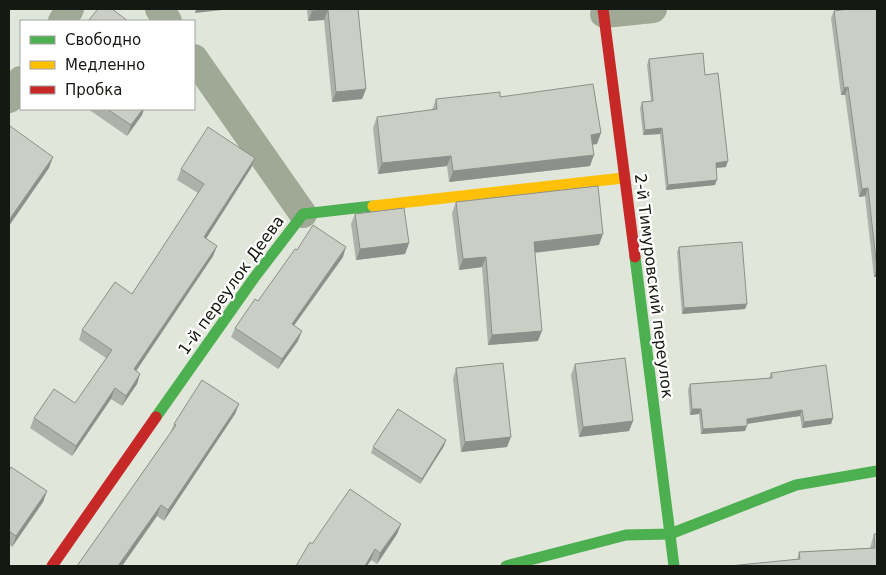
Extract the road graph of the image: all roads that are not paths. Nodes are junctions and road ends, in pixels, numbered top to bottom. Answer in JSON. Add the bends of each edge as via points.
{"nodes":[{"id":1,"x":70,"y":9,"type":"edge"},
{"id":2,"x":159,"y":9,"type":"edge"},
{"id":3,"x":653,"y":9,"type":"edge"},
{"id":4,"x":604,"y":11,"type":"edge"},
{"id":5,"x":63,"y":20,"type":"edge"},
{"id":6,"x":167,"y":20,"type":"edge"},
{"id":7,"x":195,"y":59,"type":"edge"},
{"id":8,"x":20,"y":82,"type":"edge"},
{"id":9,"x":9,"y":99,"type":"edge"},
{"id":10,"x":623,"y":178,"type":"junction"},
{"id":11,"x":303,"y":214,"type":"junction"},
{"id":12,"x":877,"y":471,"type":"edge"},
{"id":13,"x":670,"y":534,"type":"junction"},
{"id":14,"x":52,"y":566,"type":"edge"},
{"id":15,"x":506,"y":566,"type":"edge"},
{"id":16,"x":674,"y":566,"type":"edge"}],
"edges":[{"from":1,"to":5,"type":"street"},
{"from":2,"to":6,"type":"street"},
{"from":3,"to":4,"type":"street"},
{"from":4,"to":10,"type":"street","name":"2-й Тимуровский переулок"},
{"from":7,"to":11,"type":"street"},
{"from":8,"to":9,"type":"street"},
{"from":10,"to":11,"type":"street","name":"1-й переулок Деева"},
{"from":10,"to":13,"type":"street","name":"2-й Тимуровский переулок"},
{"from":11,"to":14,"type":"street","name":"1-й переулок Деева","via":[[254,278]]},
{"from":12,"to":13,"type":"street","via":[[796,485]]},
{"from":13,"to":15,"type":"street","via":[[626,535]]},
{"from":13,"to":16,"type":"street","name":"2-й Тимуровский переулок"}]}
